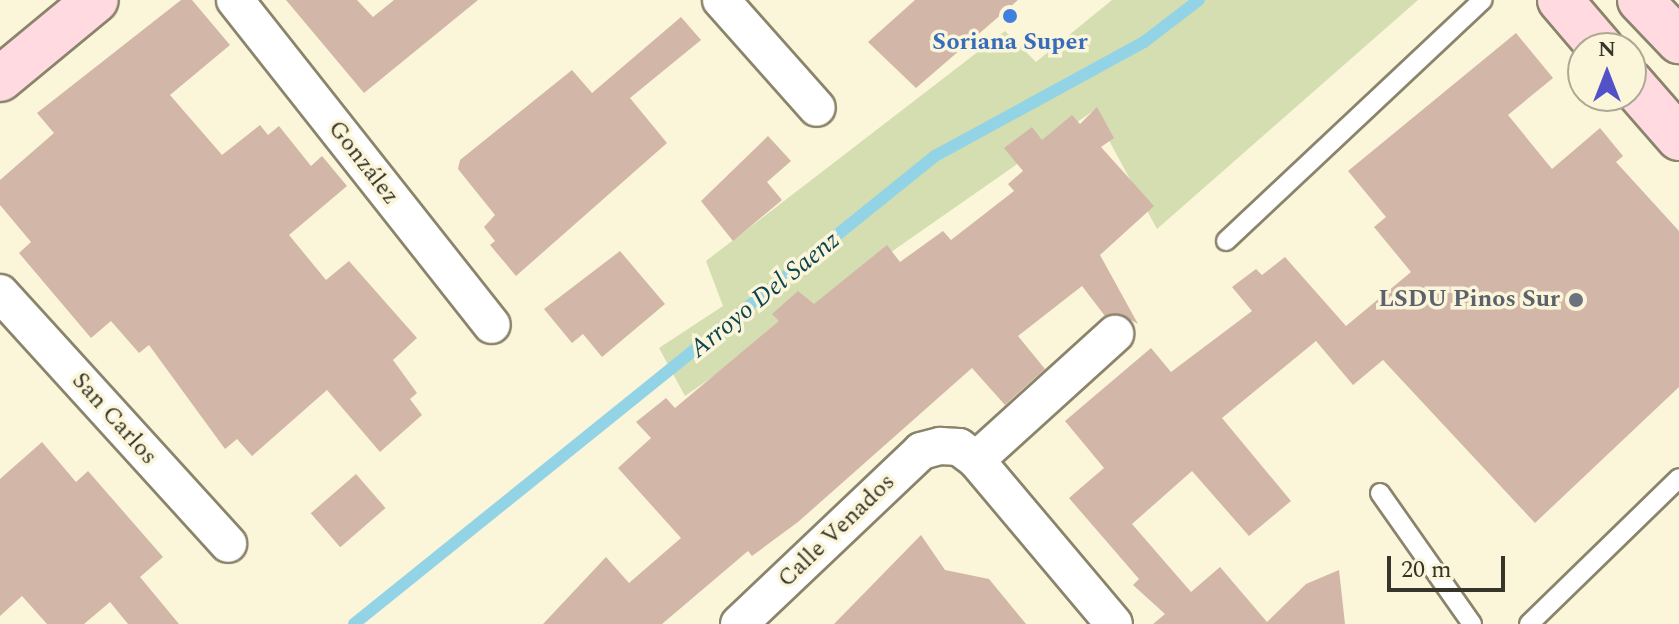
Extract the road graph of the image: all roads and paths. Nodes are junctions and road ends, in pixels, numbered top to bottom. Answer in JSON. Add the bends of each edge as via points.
{"nodes":[{"id":1,"x":96,"y":0,"type":"edge"},
{"id":2,"x":235,"y":0,"type":"edge"},
{"id":3,"x":721,"y":0,"type":"edge"},
{"id":4,"x":1483,"y":0,"type":"edge"},
{"id":5,"x":1560,"y":0,"type":"edge"},
{"id":6,"x":1640,"y":0,"type":"edge"},
{"id":7,"x":1587,"y":32,"type":"edge"},
{"id":8,"x":1679,"y":41,"type":"edge"},
{"id":9,"x":0,"y":79,"type":"edge"},
{"id":10,"x":1647,"y":101,"type":"edge"},
{"id":11,"x":817,"y":108,"type":"dead end"},
{"id":12,"x":1679,"y":138,"type":"edge"},
{"id":13,"x":1226,"y":241,"type":"dead end"},
{"id":14,"x":0,"y":293,"type":"edge"},
{"id":15,"x":492,"y":325,"type":"dead end"},
{"id":16,"x":1115,"y":334,"type":"dead end"},
{"id":17,"x":976,"y":460,"type":"junction"},
{"id":18,"x":1679,"y":478,"type":"edge"},
{"id":19,"x":1380,"y":493,"type":"dead end"},
{"id":20,"x":228,"y":544,"type":"dead end"},
{"id":21,"x":739,"y":624,"type":"edge"},
{"id":22,"x":1114,"y":624,"type":"edge"},
{"id":23,"x":1472,"y":624,"type":"edge"},
{"id":24,"x":1529,"y":624,"type":"edge"}],
"edges":[{"from":1,"to":9,"type":"main road"},
{"from":2,"to":15,"type":"street","name":"González"},
{"from":3,"to":11,"type":"street"},
{"from":4,"to":13,"type":"lane"},
{"from":5,"to":7,"type":"main road"},
{"from":6,"to":8,"type":"main road"},
{"from":10,"to":12,"type":"main road"},
{"from":14,"to":20,"type":"street","name":"San Carlos"},
{"from":16,"to":17,"type":"street"},
{"from":17,"to":21,"type":"street","name":"Calle Venados","via":[[959,447],[921,451]]},
{"from":17,"to":22,"type":"street"},
{"from":18,"to":24,"type":"lane"},
{"from":19,"to":23,"type":"lane"}]}
